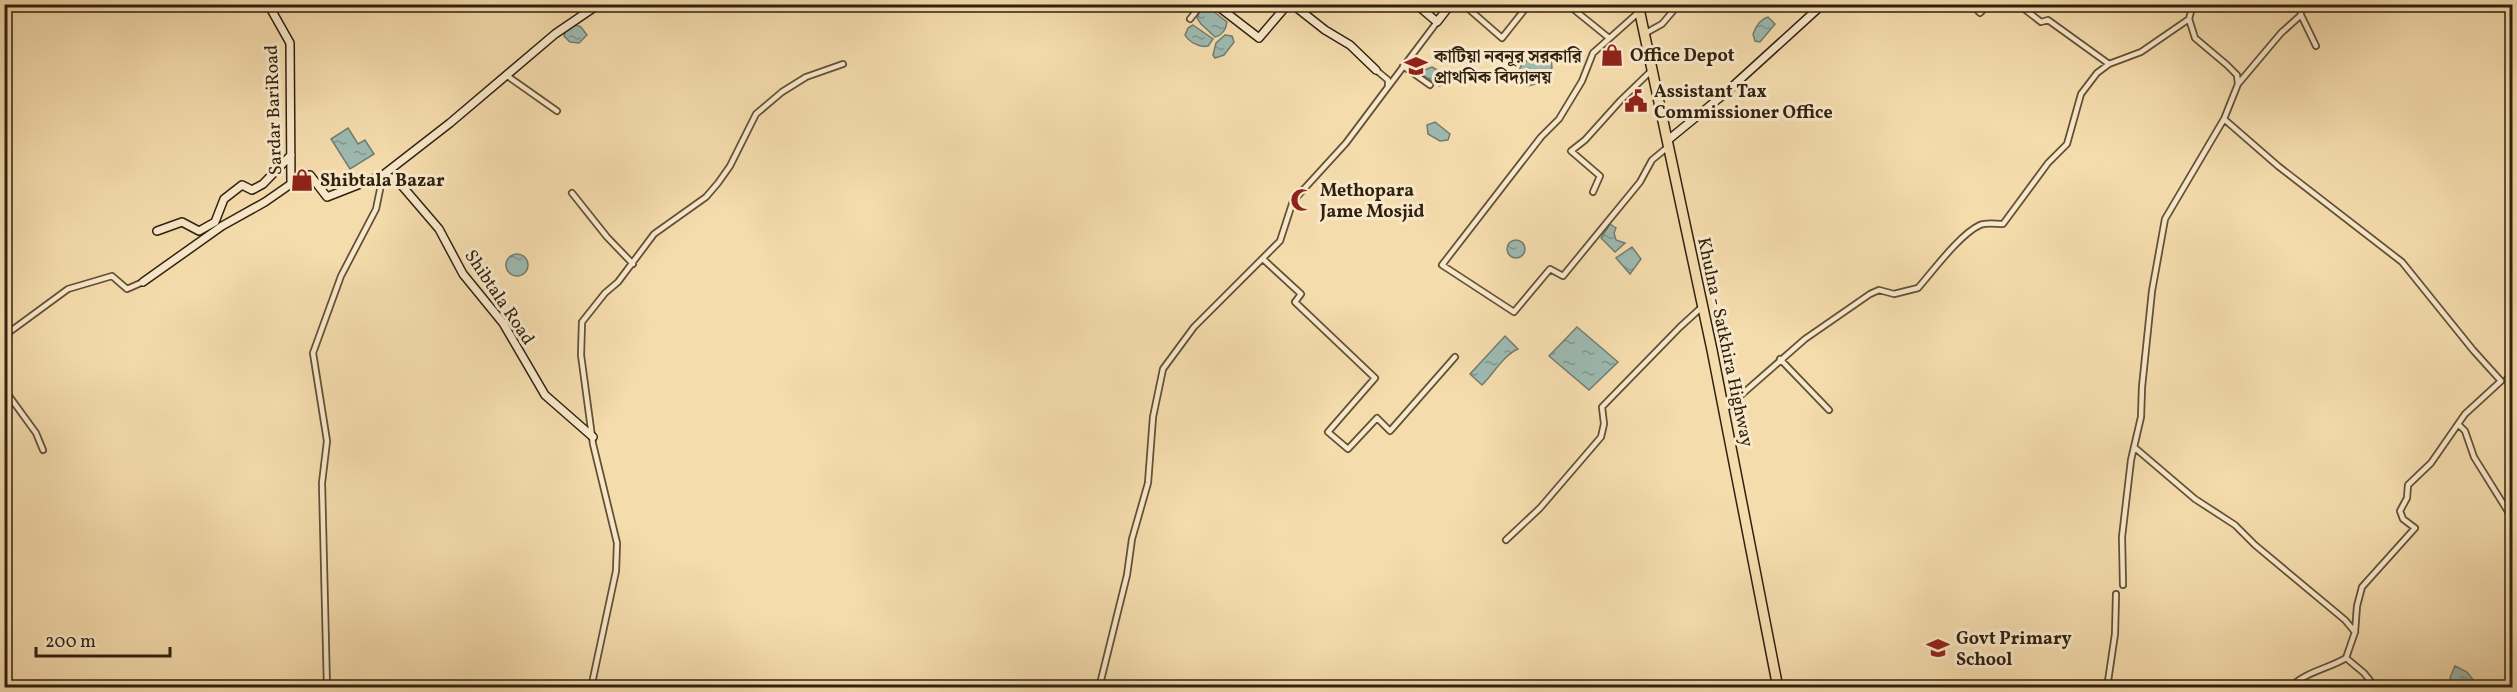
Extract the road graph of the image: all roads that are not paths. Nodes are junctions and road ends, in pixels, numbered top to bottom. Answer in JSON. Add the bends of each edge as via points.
{"nodes":[{"id":1,"x":268,"y":4,"type":"edge"},
{"id":2,"x":599,"y":4,"type":"edge"},
{"id":3,"x":1202,"y":4,"type":"edge"},
{"id":4,"x":1215,"y":4,"type":"edge"},
{"id":5,"x":1290,"y":4,"type":"edge"},
{"id":6,"x":1416,"y":4,"type":"edge"},
{"id":7,"x":1451,"y":4,"type":"edge"},
{"id":8,"x":1463,"y":4,"type":"edge"},
{"id":9,"x":1529,"y":4,"type":"edge"},
{"id":10,"x":1567,"y":4,"type":"edge"},
{"id":11,"x":1679,"y":4,"type":"edge"},
{"id":12,"x":1823,"y":4,"type":"edge"},
{"id":13,"x":1971,"y":4,"type":"edge"},
{"id":14,"x":1989,"y":4,"type":"edge"},
{"id":15,"x":2018,"y":4,"type":"edge"},
{"id":16,"x":2193,"y":4,"type":"edge"},
{"id":17,"x":2300,"y":4,"type":"edge"},
{"id":18,"x":1639,"y":8,"type":"edge"},
{"id":19,"x":2301,"y":15,"type":"junction"},
{"id":20,"x":1190,"y":19,"type":"dead end"},
{"id":21,"x":2189,"y":19,"type":"junction"},
{"id":22,"x":1437,"y":22,"type":"junction"},
{"id":23,"x":1644,"y":34,"type":"junction"},
{"id":24,"x":1609,"y":38,"type":"junction"},
{"id":25,"x":2316,"y":45,"type":"dead end"},
{"id":26,"x":843,"y":63,"type":"dead end"},
{"id":27,"x":2109,"y":64,"type":"junction"},
{"id":28,"x":1404,"y":66,"type":"junction"},
{"id":29,"x":1376,"y":70,"type":"joint"},
{"id":30,"x":1652,"y":70,"type":"junction"},
{"id":31,"x":506,"y":75,"type":"junction"},
{"id":32,"x":2238,"y":84,"type":"junction"},
{"id":33,"x":1430,"y":85,"type":"dead end"},
{"id":34,"x":1389,"y":87,"type":"junction"},
{"id":35,"x":557,"y":111,"type":"dead end"},
{"id":36,"x":2224,"y":119,"type":"junction"},
{"id":37,"x":1669,"y":143,"type":"junction"},
{"id":38,"x":291,"y":155,"type":"junction"},
{"id":39,"x":383,"y":175,"type":"junction"},
{"id":40,"x":1303,"y":178,"type":"dead end"},
{"id":41,"x":1309,"y":183,"type":"junction"},
{"id":42,"x":291,"y":184,"type":"junction"},
{"id":43,"x":1593,"y":192,"type":"dead end"},
{"id":44,"x":572,"y":193,"type":"dead end"},
{"id":45,"x":157,"y":231,"type":"dead end"},
{"id":46,"x":1263,"y":259,"type":"junction"},
{"id":47,"x":633,"y":264,"type":"junction"},
{"id":48,"x":143,"y":282,"type":"joint"},
{"id":49,"x":1703,"y":306,"type":"junction"},
{"id":50,"x":4,"y":336,"type":"edge"},
{"id":51,"x":1455,"y":357,"type":"dead end"},
{"id":52,"x":1780,"y":359,"type":"junction"},
{"id":53,"x":2512,"y":373,"type":"edge"},
{"id":54,"x":2507,"y":379,"type":"dead end"},
{"id":55,"x":4,"y":389,"type":"edge"},
{"id":56,"x":1724,"y":410,"type":"junction"},
{"id":57,"x":1829,"y":410,"type":"dead end"},
{"id":58,"x":2458,"y":424,"type":"junction"},
{"id":59,"x":592,"y":437,"type":"junction"},
{"id":60,"x":2134,"y":447,"type":"junction"},
{"id":61,"x":43,"y":450,"type":"dead end"},
{"id":62,"x":2512,"y":518,"type":"edge"},
{"id":63,"x":1506,"y":540,"type":"dead end"},
{"id":64,"x":2122,"y":585,"type":"dead end"},
{"id":65,"x":2115,"y":594,"type":"dead end"},
{"id":66,"x":2355,"y":632,"type":"junction"},
{"id":67,"x":2346,"y":658,"type":"junction"},
{"id":68,"x":327,"y":687,"type":"edge"},
{"id":69,"x":591,"y":687,"type":"edge"},
{"id":70,"x":1099,"y":687,"type":"edge"},
{"id":71,"x":1778,"y":687,"type":"edge"},
{"id":72,"x":2107,"y":687,"type":"edge"},
{"id":73,"x":2290,"y":687,"type":"edge"},
{"id":74,"x":2376,"y":687,"type":"edge"}],
"edges":[{"from":1,"to":38,"type":"street","name":"Sardar BariRoad","via":[[290,43]]},
{"from":2,"to":31,"type":"street"},
{"from":3,"to":20,"type":"street"},
{"from":4,"to":5,"type":"street","via":[[1259,38]]},
{"from":5,"to":29,"type":"street","via":[[1350,45]]},
{"from":6,"to":22,"type":"street"},
{"from":7,"to":22,"type":"street"},
{"from":8,"to":9,"type":"street","via":[[1502,38]]},
{"from":10,"to":24,"type":"street"},
{"from":11,"to":23,"type":"street","via":[[1662,24]]},
{"from":12,"to":37,"type":"street"},
{"from":13,"to":14,"type":"street","via":[[1980,13]]},
{"from":15,"to":27,"type":"street","via":[[2041,22],[2048,20]]},
{"from":16,"to":21,"type":"street"},
{"from":17,"to":19,"type":"street"},
{"from":18,"to":23,"type":"highway","name":"Khulna - Satkhira Highway"},
{"from":18,"to":24,"type":"street"},
{"from":19,"to":25,"type":"street"},
{"from":19,"to":32,"type":"street"},
{"from":21,"to":27,"type":"street","via":[[2141,52]]},
{"from":21,"to":32,"type":"street","via":[[2195,38],[2228,65],[2237,75]]},
{"from":22,"to":28,"type":"street"},
{"from":23,"to":30,"type":"highway","name":"Khulna - Satkhira Highway"},
{"from":24,"to":37,"type":"street","via":[[1593,53],[1582,81],[1559,119],[1442,265],[1514,312],[1550,269],[1563,276]]},
{"from":26,"to":47,"type":"street","via":[[806,77],[756,114],[718,183],[706,197],[654,234]]},
{"from":27,"to":52,"type":"street","via":[[2081,94],[2067,144],[2003,224],[1983,224],[1968,232],[1918,288],[1870,294]]},
{"from":28,"to":33,"type":"street"},
{"from":28,"to":34,"type":"street"},
{"from":29,"to":34,"type":"street","via":[[1388,80]]},
{"from":30,"to":37,"type":"highway","name":"Khulna - Satkhira Highway"},
{"from":30,"to":43,"type":"street","via":[[1571,151],[1600,176]]},
{"from":31,"to":35,"type":"street"},
{"from":31,"to":39,"type":"street"},
{"from":32,"to":36,"type":"street"},
{"from":34,"to":41,"type":"street"},
{"from":36,"to":58,"type":"street","via":[[2402,262],[2501,381]]},
{"from":36,"to":60,"type":"street","via":[[2165,219],[2152,291],[2141,417]]},
{"from":37,"to":49,"type":"highway","name":"Khulna - Satkhira Highway"},
{"from":38,"to":42,"type":"street","name":"Sardar BariRoad"},
{"from":38,"to":45,"type":"street","via":[[262,184],[252,190],[242,184],[224,199],[215,222],[207,227],[199,231],[182,222]]},
{"from":39,"to":42,"type":"street","via":[[327,197],[310,175]]},
{"from":39,"to":59,"type":"street","name":"Shibtala Road","via":[[397,180],[439,229],[463,274],[503,323],[545,395]]},
{"from":39,"to":68,"type":"street","via":[[376,209],[342,276],[313,352],[327,441],[322,483]]},
{"from":40,"to":41,"type":"street"},
{"from":41,"to":46,"type":"street","via":[[1293,201],[1284,236]]},
{"from":42,"to":48,"type":"street","via":[[222,226]]},
{"from":44,"to":47,"type":"street"},
{"from":46,"to":51,"type":"street","via":[[1301,294],[1295,302],[1375,378],[1328,432],[1348,449],[1377,418],[1390,431]]},
{"from":46,"to":70,"type":"street","via":[[1194,327],[1163,369],[1153,417],[1148,483]]},
{"from":47,"to":59,"type":"street","via":[[582,322],[581,355]]},
{"from":48,"to":50,"type":"street","via":[[127,289],[112,276],[68,289]]},
{"from":49,"to":56,"type":"highway","name":"Khulna - Satkhira Highway"},
{"from":49,"to":63,"type":"street","via":[[1602,407],[1601,437],[1540,508]]},
{"from":52,"to":56,"type":"street"},
{"from":52,"to":57,"type":"street"},
{"from":53,"to":54,"type":"street"},
{"from":55,"to":61,"type":"street","via":[[36,433]]},
{"from":56,"to":71,"type":"highway","name":"Khulna - Satkhira Highway"},
{"from":58,"to":62,"type":"street"},
{"from":58,"to":66,"type":"street","via":[[2431,463],[2408,485],[2400,511],[2403,519],[2415,528],[2362,587]]},
{"from":59,"to":69,"type":"street","via":[[617,543],[616,571]]},
{"from":60,"to":64,"type":"street","via":[[2122,537]]},
{"from":60,"to":66,"type":"street","via":[[2195,498],[2235,525]]},
{"from":65,"to":72,"type":"street","via":[[2115,634]]},
{"from":66,"to":67,"type":"street"},
{"from":67,"to":73,"type":"street"},
{"from":67,"to":74,"type":"street"}]}
